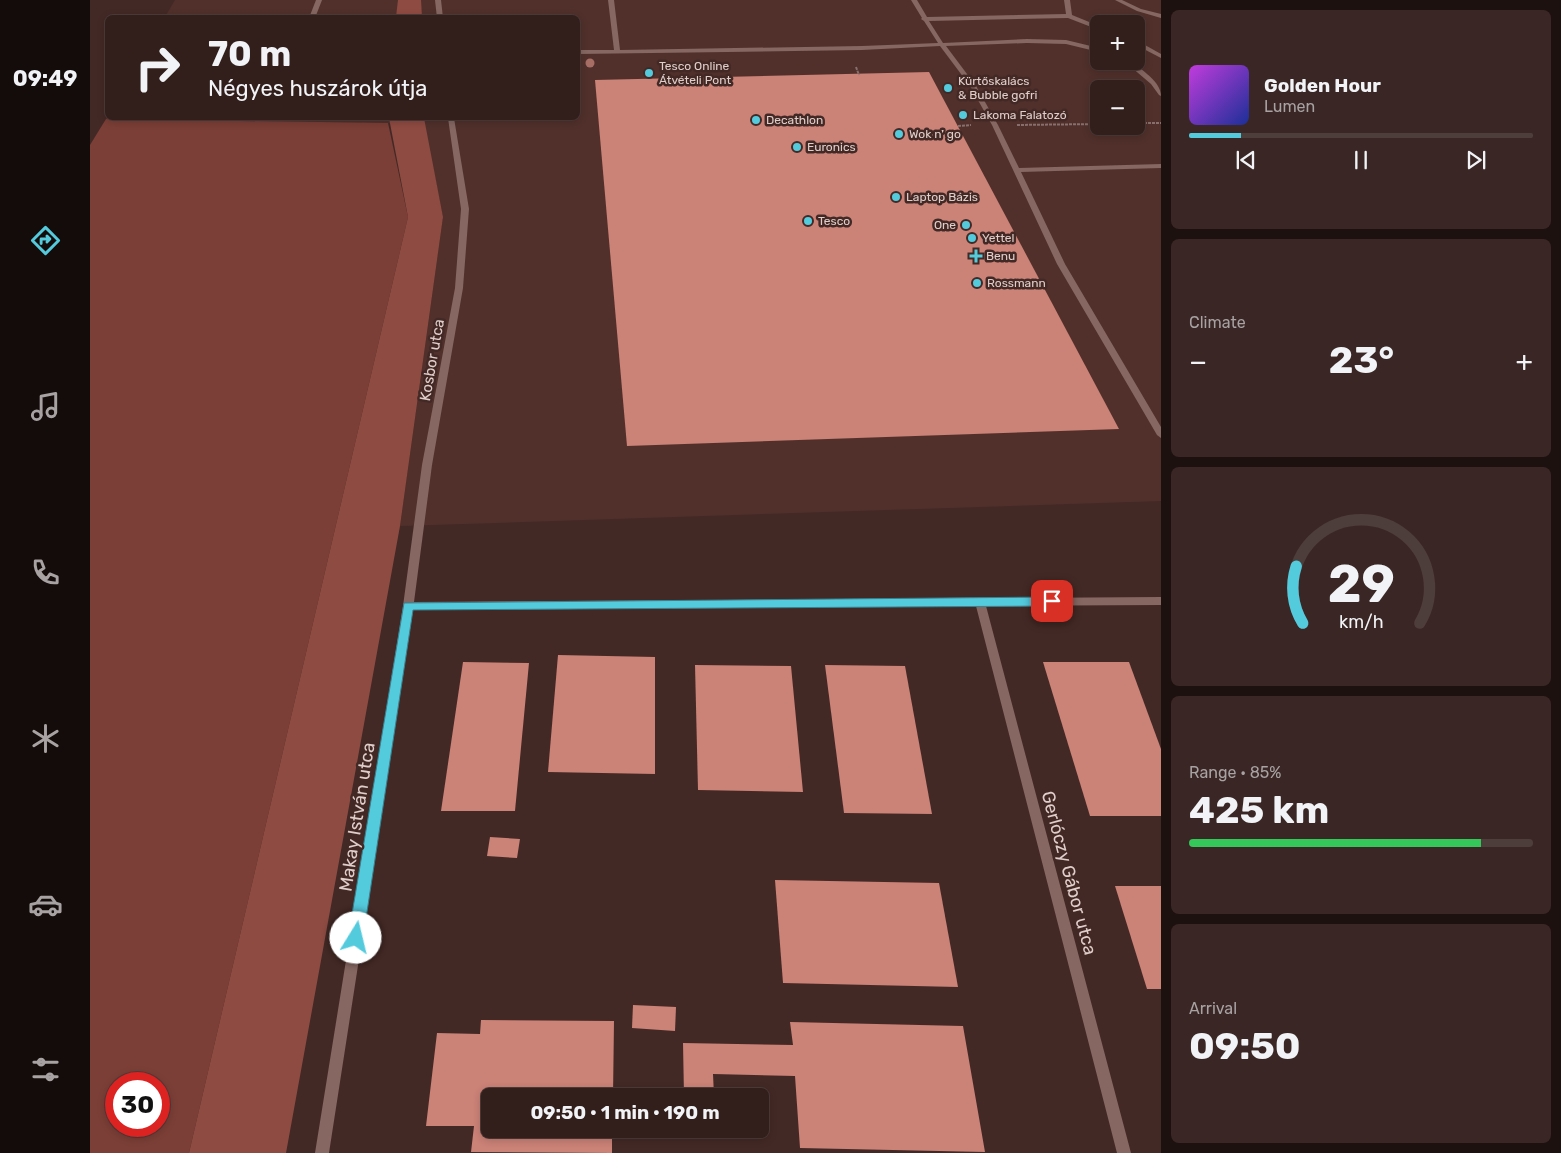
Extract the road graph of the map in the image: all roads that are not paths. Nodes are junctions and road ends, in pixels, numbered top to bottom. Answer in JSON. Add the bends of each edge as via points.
{"nodes":[{"id":1,"x":319,"y":0,"type":"edge"},
{"id":2,"x":438,"y":0,"type":"edge"},
{"id":3,"x":611,"y":0,"type":"edge"},
{"id":4,"x":914,"y":0,"type":"edge"},
{"id":5,"x":1067,"y":0,"type":"edge"},
{"id":6,"x":1118,"y":0,"type":"edge"},
{"id":7,"x":313,"y":15,"type":"edge"},
{"id":8,"x":440,"y":15,"type":"edge"},
{"id":9,"x":1069,"y":16,"type":"junction"},
{"id":10,"x":1161,"y":16,"type":"edge"},
{"id":11,"x":924,"y":19,"type":"junction"},
{"id":12,"x":1090,"y":24,"type":"edge"},
{"id":13,"x":941,"y":44,"type":"junction"},
{"id":14,"x":1145,"y":45,"type":"edge"},
{"id":15,"x":1145,"y":47,"type":"edge"},
{"id":16,"x":1090,"y":48,"type":"edge"},
{"id":17,"x":1161,"y":50,"type":"edge"},
{"id":18,"x":580,"y":52,"type":"edge"},
{"id":19,"x":618,"y":52,"type":"junction"},
{"id":20,"x":1161,"y":56,"type":"edge"},
{"id":21,"x":1138,"y":70,"type":"edge"},
{"id":22,"x":1161,"y":94,"type":"edge"},
{"id":23,"x":451,"y":120,"type":"edge"},
{"id":24,"x":1161,"y":166,"type":"edge"},
{"id":25,"x":1016,"y":170,"type":"junction"},
{"id":26,"x":1161,"y":435,"type":"edge"},
{"id":27,"x":980,"y":601,"type":"junction"},
{"id":28,"x":1161,"y":601,"type":"edge"},
{"id":29,"x":408,"y":606,"type":"junction"},
{"id":30,"x":322,"y":1153,"type":"edge"},
{"id":31,"x":1124,"y":1153,"type":"edge"}],
"edges":[{"from":1,"to":7,"type":"street"},
{"from":2,"to":8,"type":"street"},
{"from":3,"to":19,"type":"street"},
{"from":4,"to":11,"type":"street"},
{"from":5,"to":9,"type":"street"},
{"from":6,"to":10,"type":"street"},
{"from":9,"to":11,"type":"street"},
{"from":9,"to":12,"type":"street"},
{"from":11,"to":13,"type":"street"},
{"from":13,"to":16,"type":"street","via":[[1066,42]]},
{"from":13,"to":19,"type":"street"},
{"from":13,"to":25,"type":"street","via":[[958,64],[995,125]]},
{"from":14,"to":17,"type":"street"},
{"from":15,"to":20,"type":"street"},
{"from":18,"to":19,"type":"street"},
{"from":21,"to":22,"type":"street"},
{"from":23,"to":29,"type":"street","name":"Kosbor utca","via":[[465,209],[459,288],[427,465]]},
{"from":24,"to":25,"type":"street"},
{"from":25,"to":26,"type":"street","via":[[1061,264]]},
{"from":27,"to":28,"type":"street"},
{"from":27,"to":29,"type":"street"},
{"from":27,"to":31,"type":"street","name":"Gerlóczy Gábor utca"},
{"from":29,"to":30,"type":"street","name":"Makay István utca"}]}
